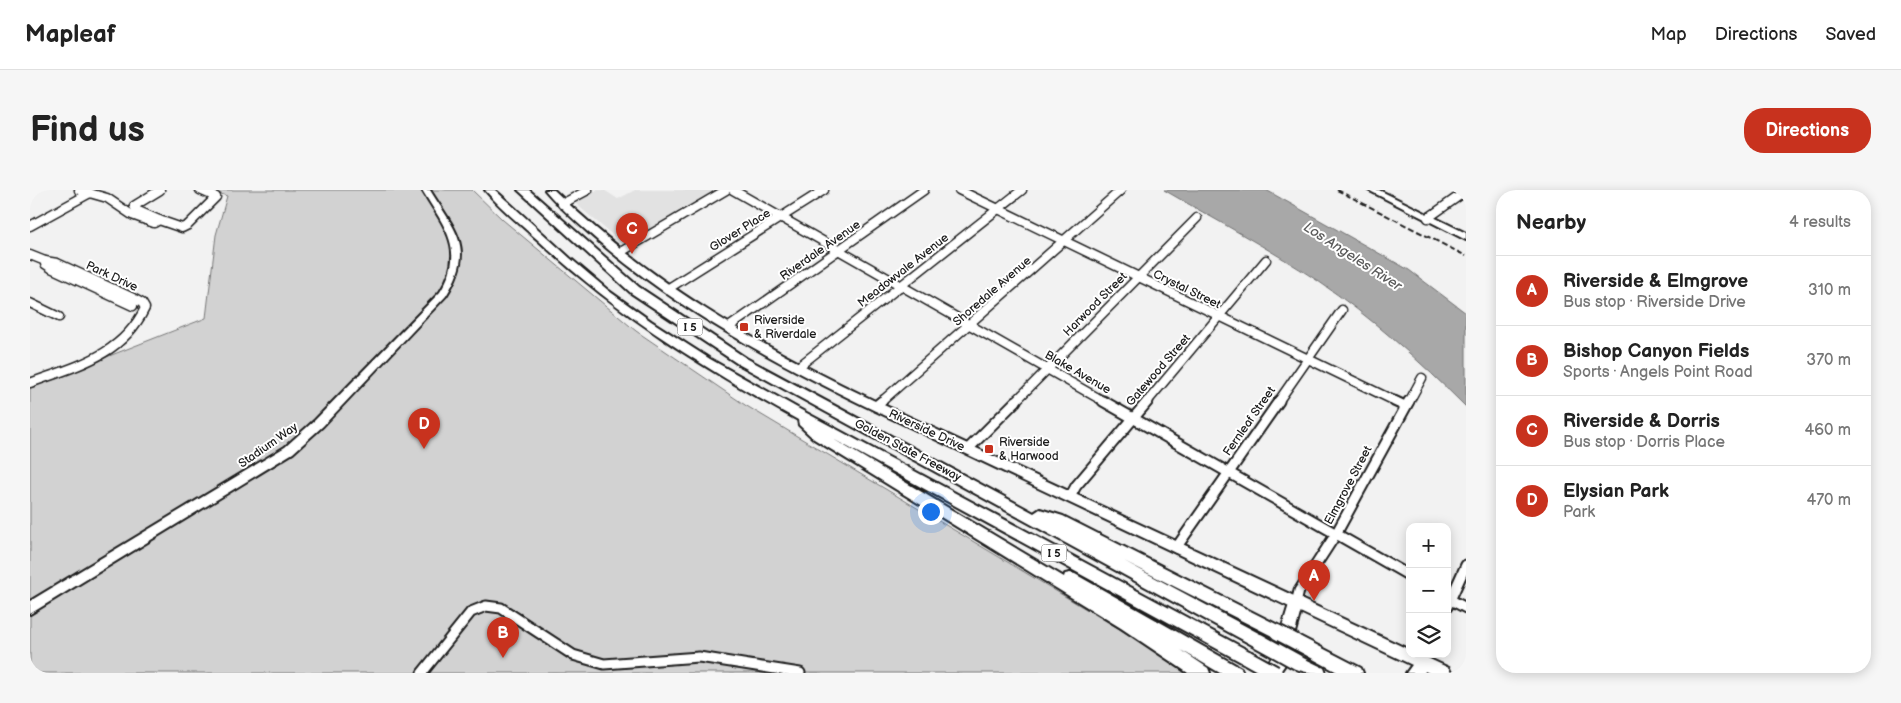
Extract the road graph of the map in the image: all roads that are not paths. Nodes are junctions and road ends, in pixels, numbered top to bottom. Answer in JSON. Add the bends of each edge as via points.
{"nodes":[{"id":1,"x":79,"y":190,"type":"edge"},
{"id":2,"x":160,"y":190,"type":"edge"},
{"id":3,"x":200,"y":190,"type":"edge"},
{"id":4,"x":426,"y":190,"type":"edge"},
{"id":5,"x":490,"y":190,"type":"edge"},
{"id":6,"x":523,"y":190,"type":"edge"},
{"id":7,"x":549,"y":190,"type":"edge"},
{"id":8,"x":588,"y":190,"type":"edge"},
{"id":9,"x":726,"y":190,"type":"edge"},
{"id":10,"x":733,"y":190,"type":"edge"},
{"id":11,"x":824,"y":190,"type":"edge"},
{"id":12,"x":924,"y":190,"type":"edge"},
{"id":13,"x":959,"y":190,"type":"edge"},
{"id":14,"x":1022,"y":190,"type":"edge"},
{"id":15,"x":1121,"y":190,"type":"edge"},
{"id":16,"x":1372,"y":190,"type":"edge"},
{"id":17,"x":1466,"y":191,"type":"edge"},
{"id":18,"x":91,"y":192,"type":"edge"},
{"id":19,"x":562,"y":204,"type":"junction"},
{"id":20,"x":998,"y":209,"type":"junction"},
{"id":21,"x":781,"y":217,"type":"junction"},
{"id":22,"x":1196,"y":218,"type":"dead end"},
{"id":23,"x":1428,"y":218,"type":"junction"},
{"id":24,"x":159,"y":220,"type":"junction"},
{"id":25,"x":30,"y":226,"type":"edge"},
{"id":26,"x":1466,"y":237,"type":"edge"},
{"id":27,"x":1065,"y":242,"type":"junction"},
{"id":28,"x":838,"y":251,"type":"junction"},
{"id":29,"x":619,"y":253,"type":"junction"},
{"id":30,"x":30,"y":255,"type":"edge"},
{"id":31,"x":1266,"y":260,"type":"dead end"},
{"id":32,"x":45,"y":261,"type":"junction"},
{"id":33,"x":1139,"y":278,"type":"junction"},
{"id":34,"x":900,"y":286,"type":"junction"},
{"id":35,"x":669,"y":288,"type":"junction"},
{"id":36,"x":30,"y":303,"type":"edge"},
{"id":37,"x":133,"y":306,"type":"dead end"},
{"id":38,"x":1342,"y":310,"type":"dead end"},
{"id":39,"x":59,"y":317,"type":"dead end"},
{"id":40,"x":1219,"y":318,"type":"junction"},
{"id":41,"x":970,"y":325,"type":"junction"},
{"id":42,"x":729,"y":327,"type":"junction"},
{"id":43,"x":1307,"y":359,"type":"junction"},
{"id":44,"x":798,"y":367,"type":"junction"},
{"id":45,"x":1047,"y":369,"type":"junction"},
{"id":46,"x":1422,"y":378,"type":"dead end"},
{"id":47,"x":30,"y":383,"type":"edge"},
{"id":48,"x":876,"y":406,"type":"junction"},
{"id":49,"x":1405,"y":406,"type":"junction"},
{"id":50,"x":788,"y":409,"type":"junction"},
{"id":51,"x":1133,"y":418,"type":"junction"},
{"id":52,"x":968,"y":449,"type":"junction"},
{"id":53,"x":1228,"y":472,"type":"junction"},
{"id":54,"x":1070,"y":497,"type":"junction"},
{"id":55,"x":1007,"y":504,"type":"junction"},
{"id":56,"x":976,"y":531,"type":"junction"},
{"id":57,"x":1336,"y":534,"type":"junction"},
{"id":58,"x":1176,"y":548,"type":"junction"},
{"id":59,"x":1466,"y":565,"type":"edge"},
{"id":60,"x":1406,"y":574,"type":"edge"},
{"id":61,"x":1451,"y":595,"type":"edge"},
{"id":62,"x":1451,"y":602,"type":"edge"},
{"id":63,"x":1296,"y":604,"type":"junction"},
{"id":64,"x":30,"y":608,"type":"edge"},
{"id":65,"x":1466,"y":608,"type":"edge"},
{"id":66,"x":1421,"y":663,"type":"edge"},
{"id":67,"x":1340,"y":664,"type":"junction"},
{"id":68,"x":422,"y":673,"type":"edge"},
{"id":69,"x":800,"y":673,"type":"edge"},
{"id":70,"x":1202,"y":673,"type":"edge"},
{"id":71,"x":1235,"y":673,"type":"edge"},
{"id":72,"x":1269,"y":673,"type":"edge"},
{"id":73,"x":1275,"y":673,"type":"edge"},
{"id":74,"x":1318,"y":673,"type":"edge"},
{"id":75,"x":1355,"y":673,"type":"edge"},
{"id":76,"x":1363,"y":673,"type":"edge"},
{"id":77,"x":1444,"y":673,"type":"edge"}],
"edges":[{"from":1,"to":18,"type":"street"},
{"from":2,"to":24,"type":"street","via":[[134,206],[136,210]]},
{"from":3,"to":24,"type":"street","via":[[216,196],[188,225],[182,228]]},
{"from":4,"to":64,"type":"main road","name":"Stadium Way","via":[[453,236],[458,251],[454,276],[438,299],[289,450]]},
{"from":5,"to":50,"type":"highway","name":"Golden State Freeway","number":"I 5","via":[[554,250],[647,324]]},
{"from":6,"to":55,"type":"highway","name":"Golden State Freeway","number":"I 5","via":[[635,290],[680,321],[780,382]]},
{"from":7,"to":19,"type":"main road","name":"Riverside Drive"},
{"from":8,"to":19,"type":"street"},
{"from":9,"to":29,"type":"street"},
{"from":10,"to":21,"type":"street","name":"Blake Avenue"},
{"from":11,"to":21,"type":"street","name":"Glover Place"},
{"from":12,"to":28,"type":"street","name":"Riverdale Avenue"},
{"from":13,"to":20,"type":"street","name":"Crystal Street"},
{"from":14,"to":20,"type":"street","name":"Meadowvale Avenue"},
{"from":15,"to":27,"type":"street","name":"Shoredale Avenue"},
{"from":16,"to":23,"type":"main road"},
{"from":17,"to":23,"type":"street"},
{"from":18,"to":24,"type":"street","via":[[144,220],[154,223]]},
{"from":18,"to":25,"type":"street"},
{"from":19,"to":29,"type":"main road","name":"Riverside Drive"},
{"from":20,"to":27,"type":"street","name":"Crystal Street"},
{"from":20,"to":34,"type":"street","name":"Meadowvale Avenue"},
{"from":21,"to":28,"type":"street","name":"Blake Avenue"},
{"from":21,"to":35,"type":"street","name":"Glover Place"},
{"from":22,"to":33,"type":"street","name":"Harwood Street"},
{"from":23,"to":26,"type":"main road"},
{"from":27,"to":33,"type":"street","name":"Crystal Street"},
{"from":27,"to":41,"type":"street","name":"Shoredale Avenue"},
{"from":28,"to":34,"type":"street","name":"Blake Avenue"},
{"from":28,"to":42,"type":"street","name":"Riverdale Avenue"},
{"from":29,"to":35,"type":"main road","name":"Riverside Drive"},
{"from":30,"to":32,"type":"street"},
{"from":31,"to":40,"type":"street","name":"Gatewood Street"},
{"from":32,"to":37,"type":"street","via":[[51,268]]},
{"from":32,"to":47,"type":"street","name":"Park Drive","via":[[133,298],[145,308],[136,327],[120,343],[91,359]]},
{"from":33,"to":40,"type":"street","name":"Crystal Street"},
{"from":33,"to":45,"type":"street","name":"Harwood Street"},
{"from":34,"to":41,"type":"street","name":"Blake Avenue"},
{"from":34,"to":44,"type":"street","name":"Meadowvale Avenue"},
{"from":35,"to":42,"type":"main road","name":"Riverside Drive"},
{"from":36,"to":39,"type":"street"},
{"from":38,"to":43,"type":"street","name":"Fernleaf Street"},
{"from":40,"to":43,"type":"street","name":"Crystal Street"},
{"from":40,"to":51,"type":"street","name":"Gatewood Street"},
{"from":41,"to":45,"type":"street","name":"Blake Avenue"},
{"from":41,"to":48,"type":"street","name":"Shoredale Avenue"},
{"from":42,"to":44,"type":"main road","name":"Riverside Drive"},
{"from":43,"to":49,"type":"street","name":"Crystal Street"},
{"from":43,"to":53,"type":"street","name":"Fernleaf Street"},
{"from":44,"to":48,"type":"main road","name":"Riverside Drive"},
{"from":45,"to":51,"type":"street","name":"Blake Avenue"},
{"from":45,"to":52,"type":"street","name":"Harwood Street"},
{"from":46,"to":49,"type":"street","name":"Elmgrove Street"},
{"from":48,"to":52,"type":"main road","name":"Riverside Drive"},
{"from":49,"to":57,"type":"street","name":"Elmgrove Street"},
{"from":50,"to":56,"type":"highway","via":[[818,436]]},
{"from":50,"to":73,"type":"highway","name":"Golden State Freeway","number":"I 5","bridge":true},
{"from":51,"to":53,"type":"street","name":"Blake Avenue"},
{"from":51,"to":54,"type":"street","name":"Gatewood Street"},
{"from":52,"to":54,"type":"main road","name":"Riverside Drive"},
{"from":53,"to":57,"type":"street","name":"Blake Avenue"},
{"from":53,"to":58,"type":"street","name":"Fernleaf Street"},
{"from":54,"to":58,"type":"main road","name":"Riverside Drive"},
{"from":55,"to":67,"type":"highway","bridge":true,"via":[[1058,520]]},
{"from":55,"to":74,"type":"highway","name":"Golden State Freeway","number":"I 5","bridge":true},
{"from":56,"to":70,"type":"highway"},
{"from":56,"to":71,"type":"highway","via":[[1014,547]]},
{"from":57,"to":60,"type":"street","name":"Blake Avenue"},
{"from":57,"to":63,"type":"street","name":"Elmgrove Street","via":[[1299,591]]},
{"from":58,"to":63,"type":"main road","name":"Riverside Drive"},
{"from":59,"to":61,"type":"street"},
{"from":62,"to":65,"type":"street"},
{"from":63,"to":66,"type":"main road","name":"Riverside Drive"},
{"from":63,"to":72,"type":"highway","via":[[1279,661]]},
{"from":66,"to":77,"type":"main road","name":"Riverside Drive"},
{"from":67,"to":75,"type":"highway"},
{"from":67,"to":76,"type":"highway"},
{"from":68,"to":69,"type":"street","via":[[470,612],[494,606],[516,616],[573,655],[604,664],[699,657]]}]}
